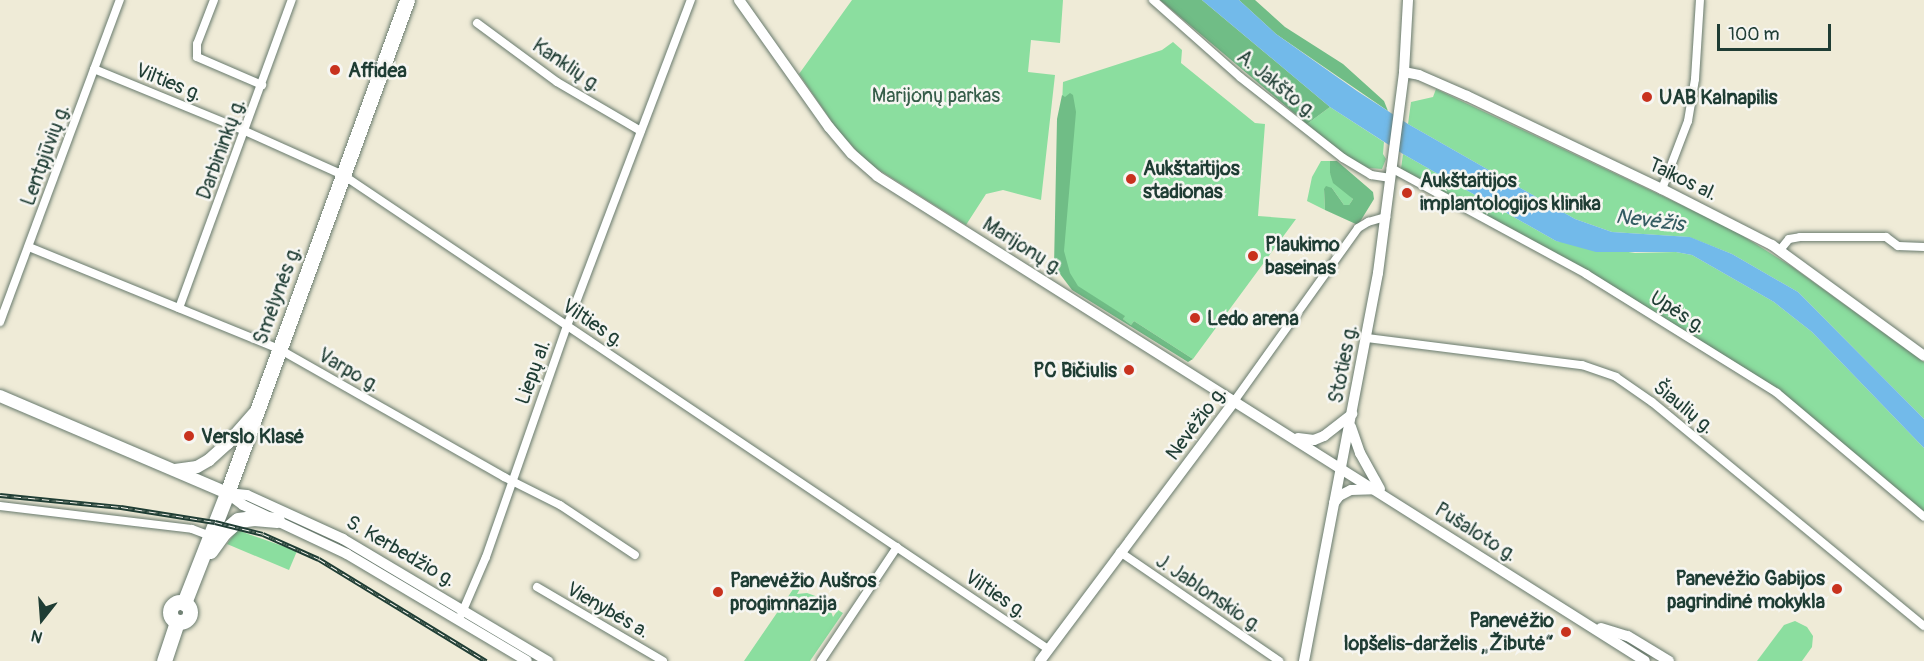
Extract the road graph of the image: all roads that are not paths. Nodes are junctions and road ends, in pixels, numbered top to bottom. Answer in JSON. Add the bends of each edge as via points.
{"nodes":[{"id":1,"x":120,"y":0,"type":"edge"},
{"id":2,"x":214,"y":0,"type":"edge"},
{"id":3,"x":292,"y":0,"type":"edge"},
{"id":4,"x":407,"y":0,"type":"edge"},
{"id":5,"x":691,"y":0,"type":"edge"},
{"id":6,"x":739,"y":0,"type":"edge"},
{"id":7,"x":1153,"y":0,"type":"edge"},
{"id":8,"x":1408,"y":0,"type":"edge"},
{"id":9,"x":1700,"y":0,"type":"edge"},
{"id":10,"x":477,"y":23,"type":"dead end"},
{"id":11,"x":94,"y":69,"type":"junction"},
{"id":12,"x":1404,"y":72,"type":"junction"},
{"id":13,"x":262,"y":85,"type":"junction"},
{"id":14,"x":245,"y":131,"type":"junction"},
{"id":15,"x":641,"y":131,"type":"junction"},
{"id":16,"x":1390,"y":173,"type":"junction"},
{"id":17,"x":343,"y":175,"type":"junction"},
{"id":18,"x":1662,"y":189,"type":"junction"},
{"id":19,"x":1386,"y":217,"type":"junction"},
{"id":20,"x":29,"y":247,"type":"junction"},
{"id":21,"x":1924,"y":247,"type":"edge"},
{"id":22,"x":1780,"y":250,"type":"junction"},
{"id":23,"x":179,"y":308,"type":"junction"},
{"id":24,"x":0,"y":322,"type":"edge"},
{"id":25,"x":567,"y":326,"type":"junction"},
{"id":26,"x":1367,"y":338,"type":"junction"},
{"id":27,"x":279,"y":349,"type":"junction"},
{"id":28,"x":1924,"y":356,"type":"edge"},
{"id":29,"x":0,"y":396,"type":"edge"},
{"id":30,"x":1235,"y":400,"type":"junction"},
{"id":31,"x":257,"y":410,"type":"junction"},
{"id":32,"x":1351,"y":419,"type":"junction"},
{"id":33,"x":1296,"y":438,"type":"junction"},
{"id":34,"x":1341,"y":467,"type":"junction"},
{"id":35,"x":174,"y":470,"type":"junction"},
{"id":36,"x":511,"y":482,"type":"junction"},
{"id":37,"x":1380,"y":492,"type":"junction"},
{"id":38,"x":227,"y":493,"type":"junction"},
{"id":39,"x":0,"y":506,"type":"edge"},
{"id":40,"x":1333,"y":506,"type":"junction"},
{"id":41,"x":1924,"y":517,"type":"edge"},
{"id":42,"x":277,"y":520,"type":"junction"},
{"id":43,"x":210,"y":536,"type":"junction"},
{"id":44,"x":897,"y":547,"type":"junction"},
{"id":45,"x":1120,"y":552,"type":"junction"},
{"id":46,"x":635,"y":555,"type":"dead end"},
{"id":47,"x":200,"y":563,"type":"junction"},
{"id":48,"x":537,"y":587,"type":"dead end"},
{"id":49,"x":461,"y":616,"type":"junction"},
{"id":50,"x":1592,"y":626,"type":"junction"},
{"id":51,"x":1924,"y":626,"type":"edge"},
{"id":52,"x":1048,"y":649,"type":"junction"},
{"id":53,"x":164,"y":661,"type":"edge"},
{"id":54,"x":527,"y":661,"type":"edge"},
{"id":55,"x":549,"y":661,"type":"edge"},
{"id":56,"x":663,"y":661,"type":"edge"},
{"id":57,"x":820,"y":661,"type":"edge"},
{"id":58,"x":1040,"y":661,"type":"edge"},
{"id":59,"x":1279,"y":661,"type":"edge"},
{"id":60,"x":1304,"y":661,"type":"edge"},
{"id":61,"x":1646,"y":661,"type":"edge"},
{"id":62,"x":1669,"y":661,"type":"edge"}],
"edges":[{"from":1,"to":11,"type":"street","name":"Lentpjūvių g."},
{"from":2,"to":13,"type":"street","via":[[197,44],[197,57]]},
{"from":3,"to":13,"type":"street","name":"Darbininkų g."},
{"from":4,"to":17,"type":"highway","name":"Smėlynės g."},
{"from":5,"to":15,"type":"street","name":"Liepų al."},
{"from":6,"to":30,"type":"main road","name":"Marijonų g.","via":[[829,127],[863,166]]},
{"from":7,"to":16,"type":"street","name":"A. Jakšto g.","via":[[1240,77],[1343,158],[1371,175]]},
{"from":8,"to":12,"type":"main road","name":"Stoties g."},
{"from":9,"to":18,"type":"street","via":[[1688,121]]},
{"from":10,"to":15,"type":"street","name":"Kanklių g.","via":[[557,82]]},
{"from":11,"to":14,"type":"street","name":"Vilties g."},
{"from":11,"to":20,"type":"street","name":"Lentpjūvių g."},
{"from":12,"to":16,"type":"main road","name":"Stoties g."},
{"from":12,"to":18,"type":"main road","name":"Taikos al.","via":[[1463,94]]},
{"from":13,"to":14,"type":"street","name":"Darbininkų g."},
{"from":14,"to":17,"type":"street","name":"Vilties g."},
{"from":14,"to":23,"type":"street","name":"Darbininkų g."},
{"from":15,"to":25,"type":"street","name":"Liepų al."},
{"from":16,"to":19,"type":"main road","name":"Stoties g."},
{"from":16,"to":41,"type":"street","name":"Upės g.","via":[[1586,274],[1777,393]]},
{"from":17,"to":25,"type":"street","name":"Vilties g."},
{"from":17,"to":27,"type":"highway","name":"Smėlynės g."},
{"from":18,"to":22,"type":"main road","name":"Taikos al."},
{"from":19,"to":26,"type":"main road","name":"Stoties g."},
{"from":19,"to":30,"type":"street","name":"Nevėžio g.","via":[[1359,228]]},
{"from":20,"to":23,"type":"street","name":"Varpo g."},
{"from":20,"to":24,"type":"street","name":"Lentpjūvių g."},
{"from":21,"to":22,"type":"street","via":[[1898,246],[1886,237],[1800,237],[1789,239]]},
{"from":22,"to":28,"type":"main road","name":"Taikos al."},
{"from":23,"to":27,"type":"street","name":"Varpo g."},
{"from":25,"to":36,"type":"street","name":"Liepų al."},
{"from":25,"to":44,"type":"street","name":"Vilties g."},
{"from":26,"to":32,"type":"main road","name":"Stoties g."},
{"from":26,"to":51,"type":"street","name":"Šiaulių g.","via":[[1582,365],[1616,377],[1652,402]]},
{"from":27,"to":31,"type":"highway","name":"Smėlynės g."},
{"from":27,"to":36,"type":"street","name":"Varpo g."},
{"from":29,"to":35,"type":"main road","name":"S. Kerbedžio g."},
{"from":30,"to":33,"type":"main road","name":"Marijonų g."},
{"from":30,"to":45,"type":"main road","name":"Nevėžio g."},
{"from":31,"to":35,"type":"main road","via":[[209,460],[196,467]]},
{"from":31,"to":38,"type":"highway","name":"Smėlynės g."},
{"from":32,"to":33,"type":"main road","via":[[1324,436]]},
{"from":32,"to":34,"type":"main road","name":"Stoties g."},
{"from":32,"to":37,"type":"main road","via":[[1360,453]]},
{"from":33,"to":34,"type":"main road","name":"Marijonų g."},
{"from":34,"to":37,"type":"main road","name":"Pušaloto g."},
{"from":34,"to":40,"type":"main road","name":"Stoties g."},
{"from":35,"to":38,"type":"main road","name":"S. Kerbedžio g."},
{"from":36,"to":46,"type":"street","name":"Varpo g.","via":[[560,505]]},
{"from":36,"to":49,"type":"street","name":"Liepų al."},
{"from":37,"to":40,"type":"main road","via":[[1351,490],[1339,496]]},
{"from":37,"to":50,"type":"main road","name":"Pušaloto g."},
{"from":38,"to":42,"type":"main road","name":"S. Kerbedžio g."},
{"from":38,"to":43,"type":"highway","name":"Smėlynės g."},
{"from":38,"to":49,"type":"main road","name":"S. Kerbedžio g.","via":[[247,495],[314,524]]},
{"from":39,"to":43,"type":"street","via":[[192,529]]},
{"from":40,"to":60,"type":"main road","name":"Stoties g."},
{"from":42,"to":47,"type":"highway","via":[[238,520]]},
{"from":42,"to":49,"type":"main road","name":"S. Kerbedžio g."},
{"from":43,"to":47,"type":"highway","name":"Smėlynės g."},
{"from":44,"to":52,"type":"street","name":"Vilties g."},
{"from":44,"to":57,"type":"street"},
{"from":45,"to":52,"type":"main road","name":"Nevėžio g."},
{"from":45,"to":59,"type":"street","name":"J. Jablonskio g."},
{"from":47,"to":53,"type":"highway","name":"Smėlynės g.","via":[[184,603],[178,602],[171,608],[170,616],[177,622]]},
{"from":48,"to":56,"type":"street","name":"Vienybės a."},
{"from":49,"to":54,"type":"main road","name":"S. Kerbedžio g."},
{"from":49,"to":55,"type":"main road","name":"S. Kerbedžio g."},
{"from":50,"to":61,"type":"main road","name":"Pušaloto g."},
{"from":50,"to":62,"type":"main road","name":"Pušaloto g.","via":[[1628,636]]},
{"from":52,"to":58,"type":"main road","name":"Nevėžio g."}]}
